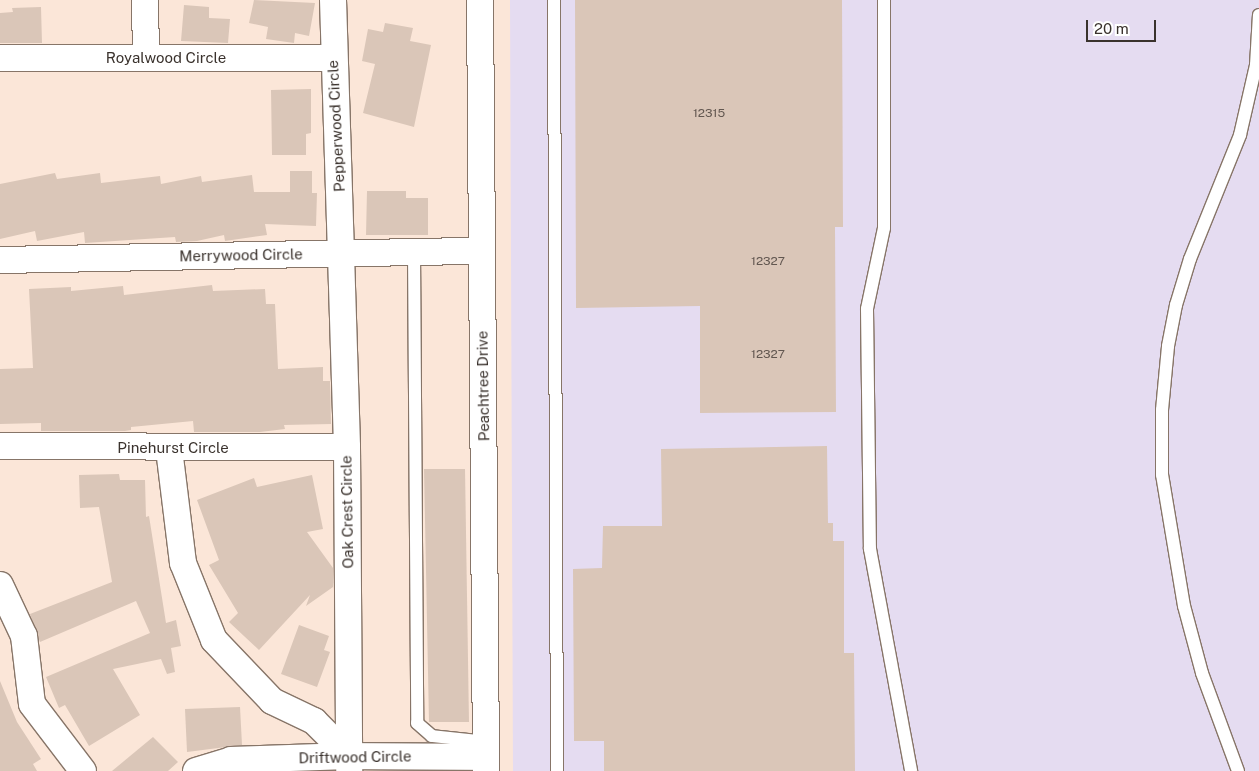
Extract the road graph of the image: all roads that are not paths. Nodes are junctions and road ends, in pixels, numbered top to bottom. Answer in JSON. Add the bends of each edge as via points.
{"nodes":[{"id":1,"x":145,"y":0,"type":"edge"},
{"id":2,"x":333,"y":0,"type":"edge"},
{"id":3,"x":480,"y":0,"type":"edge"},
{"id":4,"x":554,"y":0,"type":"edge"},
{"id":5,"x":884,"y":0,"type":"edge"},
{"id":6,"x":1259,"y":15,"type":"edge"},
{"id":7,"x":0,"y":58,"type":"edge"},
{"id":8,"x":146,"y":58,"type":"junction"},
{"id":9,"x":333,"y":58,"type":"junction"},
{"id":10,"x":481,"y":251,"type":"junction"},
{"id":11,"x":342,"y":252,"type":"junction"},
{"id":12,"x":414,"y":252,"type":"junction"},
{"id":13,"x":0,"y":260,"type":"edge"},
{"id":14,"x":0,"y":446,"type":"edge"},
{"id":15,"x":347,"y":447,"type":"junction"},
{"id":16,"x":170,"y":448,"type":"junction"},
{"id":17,"x":0,"y":585,"type":"edge"},
{"id":18,"x":486,"y":756,"type":"edge"},
{"id":19,"x":349,"y":763,"type":"edge"},
{"id":20,"x":83,"y":771,"type":"edge"},
{"id":21,"x":196,"y":771,"type":"edge"},
{"id":22,"x":558,"y":771,"type":"edge"},
{"id":23,"x":911,"y":771,"type":"edge"},
{"id":24,"x":1238,"y":771,"type":"edge"}],
"edges":[{"from":1,"to":8,"type":"street"},
{"from":2,"to":9,"type":"street","name":"Pepperwood Circle"},
{"from":3,"to":10,"type":"street","name":"Peachtree Drive"},
{"from":4,"to":22,"type":"lane"},
{"from":5,"to":23,"type":"lane","via":[[884,228],[867,309],[870,549]]},
{"from":6,"to":24,"type":"lane","via":[[1256,65],[1240,135],[1190,259],[1176,306],[1168,346],[1162,410],[1162,475],[1184,606],[1202,673]]},
{"from":7,"to":8,"type":"street","name":"Royalwood Circle"},
{"from":8,"to":9,"type":"street","name":"Royalwood Circle"},
{"from":9,"to":11,"type":"street","name":"Pepperwood Circle"},
{"from":10,"to":12,"type":"street","name":"Merrywood Circle"},
{"from":10,"to":18,"type":"street","name":"Peachtree Drive"},
{"from":11,"to":12,"type":"street","name":"Merrywood Circle"},
{"from":11,"to":13,"type":"street","name":"Merrywood Circle"},
{"from":11,"to":15,"type":"street","name":"Oak Crest Circle"},
{"from":12,"to":18,"type":"lane","via":[[417,723],[423,732]]},
{"from":14,"to":16,"type":"street","name":"Pinehurst Circle"},
{"from":15,"to":16,"type":"street","name":"Pinehurst Circle"},
{"from":15,"to":19,"type":"street","name":"Oak Crest Circle"},
{"from":16,"to":19,"type":"street","via":[[183,563],[214,640],[272,702],[314,720]]},
{"from":17,"to":20,"type":"street","via":[[24,636],[32,704]]},
{"from":18,"to":19,"type":"street","name":"Driftwood Circle"},
{"from":19,"to":21,"type":"street","name":"Driftwood Circle","via":[[232,760]]}]}
